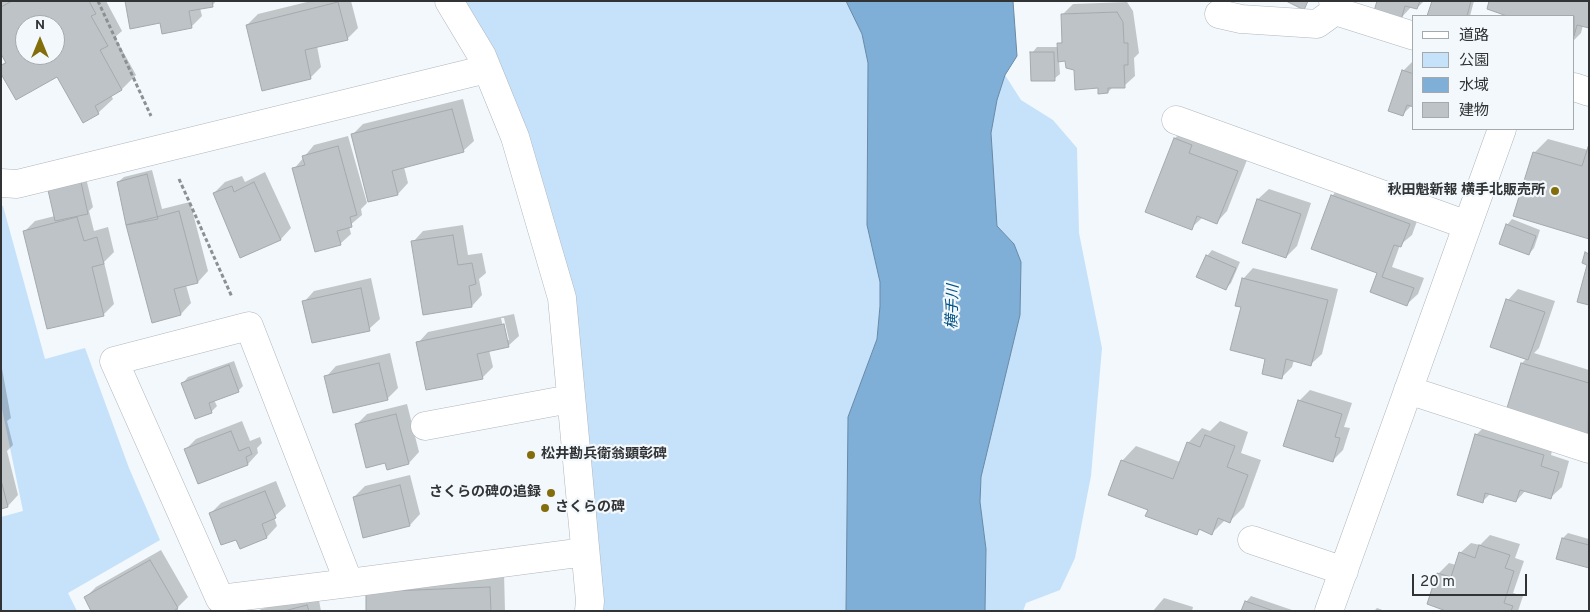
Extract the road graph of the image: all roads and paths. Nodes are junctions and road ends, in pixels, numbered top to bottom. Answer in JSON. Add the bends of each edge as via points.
{"nodes":[{"id":1,"x":450,"y":1,"type":"edge"},
{"id":2,"x":1334,"y":6,"type":"edge"},
{"id":3,"x":1219,"y":14,"type":"dead end"},
{"id":4,"x":1412,"y":35,"type":"edge"},
{"id":5,"x":487,"y":69,"type":"junction"},
{"id":6,"x":1575,"y":87,"type":"edge"},
{"id":7,"x":1589,"y":92,"type":"edge"},
{"id":8,"x":1176,"y":120,"type":"dead end"},
{"id":9,"x":1502,"y":130,"type":"edge"},
{"id":10,"x":1,"y":184,"type":"edge"},
{"id":11,"x":1467,"y":226,"type":"junction"},
{"id":12,"x":1408,"y":390,"type":"junction"},
{"id":13,"x":570,"y":399,"type":"junction"},
{"id":14,"x":425,"y":426,"type":"dead end"},
{"id":15,"x":1589,"y":449,"type":"edge"},
{"id":16,"x":1252,"y":540,"type":"dead end"},
{"id":17,"x":585,"y":552,"type":"junction"},
{"id":18,"x":1344,"y":571,"type":"junction"},
{"id":19,"x":349,"y":583,"type":"junction"},
{"id":20,"x":589,"y":611,"type":"edge"},
{"id":21,"x":1330,"y":611,"type":"edge"}],
"edges":[{"from":1,"to":5,"type":"street"},
{"from":2,"to":3,"type":"street","via":[[1317,24],[1249,20]]},
{"from":2,"to":4,"type":"street"},
{"from":5,"to":10,"type":"street","via":[[17,184]]},
{"from":5,"to":13,"type":"street","via":[[515,137],[562,298]]},
{"from":6,"to":7,"type":"street"},
{"from":8,"to":11,"type":"street"},
{"from":9,"to":11,"type":"street"},
{"from":11,"to":12,"type":"street"},
{"from":12,"to":15,"type":"street"},
{"from":12,"to":18,"type":"street"},
{"from":13,"to":14,"type":"street"},
{"from":13,"to":17,"type":"street"},
{"from":16,"to":18,"type":"street"},
{"from":17,"to":19,"type":"street"},
{"from":17,"to":20,"type":"street"},
{"from":18,"to":21,"type":"street"},
{"from":19,"to":19,"type":"street","via":[[220,599],[114,361],[249,326]]}]}
